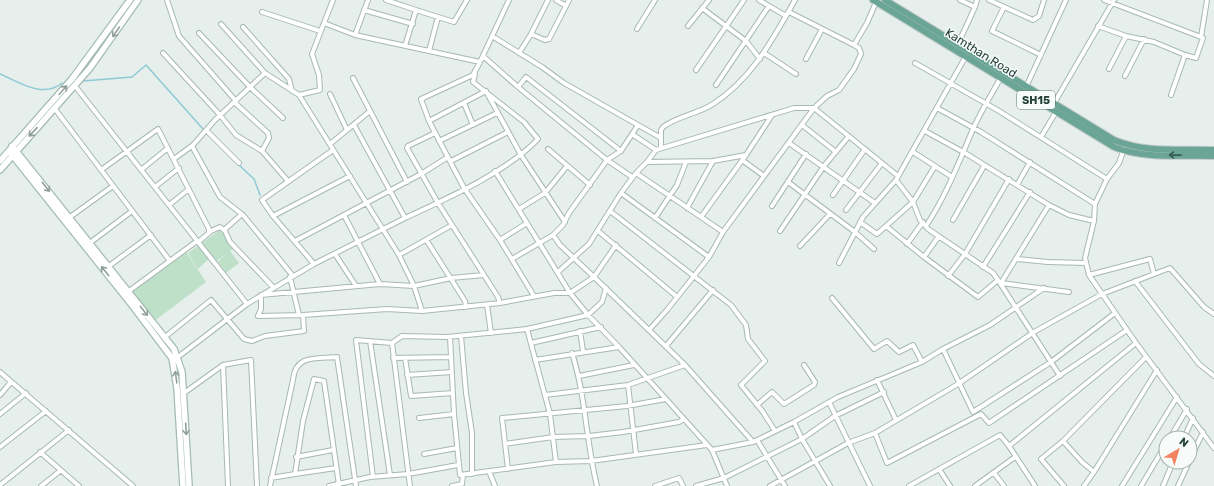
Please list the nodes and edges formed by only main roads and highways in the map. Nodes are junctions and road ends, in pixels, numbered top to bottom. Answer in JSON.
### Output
{"nodes":[{"id":1,"x":885,"y":0,"type":"edge"},
{"id":2,"x":876,"y":1,"type":"edge"},
{"id":3,"x":1002,"y":75,"type":"junction"},
{"id":4,"x":1053,"y":108,"type":"junction"},
{"id":5,"x":1214,"y":150,"type":"edge"},
{"id":6,"x":1189,"y":152,"type":"junction"},
{"id":7,"x":1214,"y":156,"type":"edge"}],
"edges":[{"from":1,"to":3,"type":"main road","name":"Kamthan Road","number":"SH15"},
{"from":2,"to":3,"type":"main road","name":"Kamthan Road","number":"SH15"},
{"from":3,"to":4,"type":"main road","name":"Kamthan Road","number":"SH15"},
{"from":3,"to":4,"type":"main road","name":"Kamthan Road","number":"SH15"},
{"from":4,"to":6,"type":"main road","name":"Kamthan Road","number":"SH15"},
{"from":5,"to":6,"type":"main road","name":"Kamthan Road","number":"SH15"},
{"from":6,"to":7,"type":"main road","name":"Kamthan Road","number":"SH15"}]}
